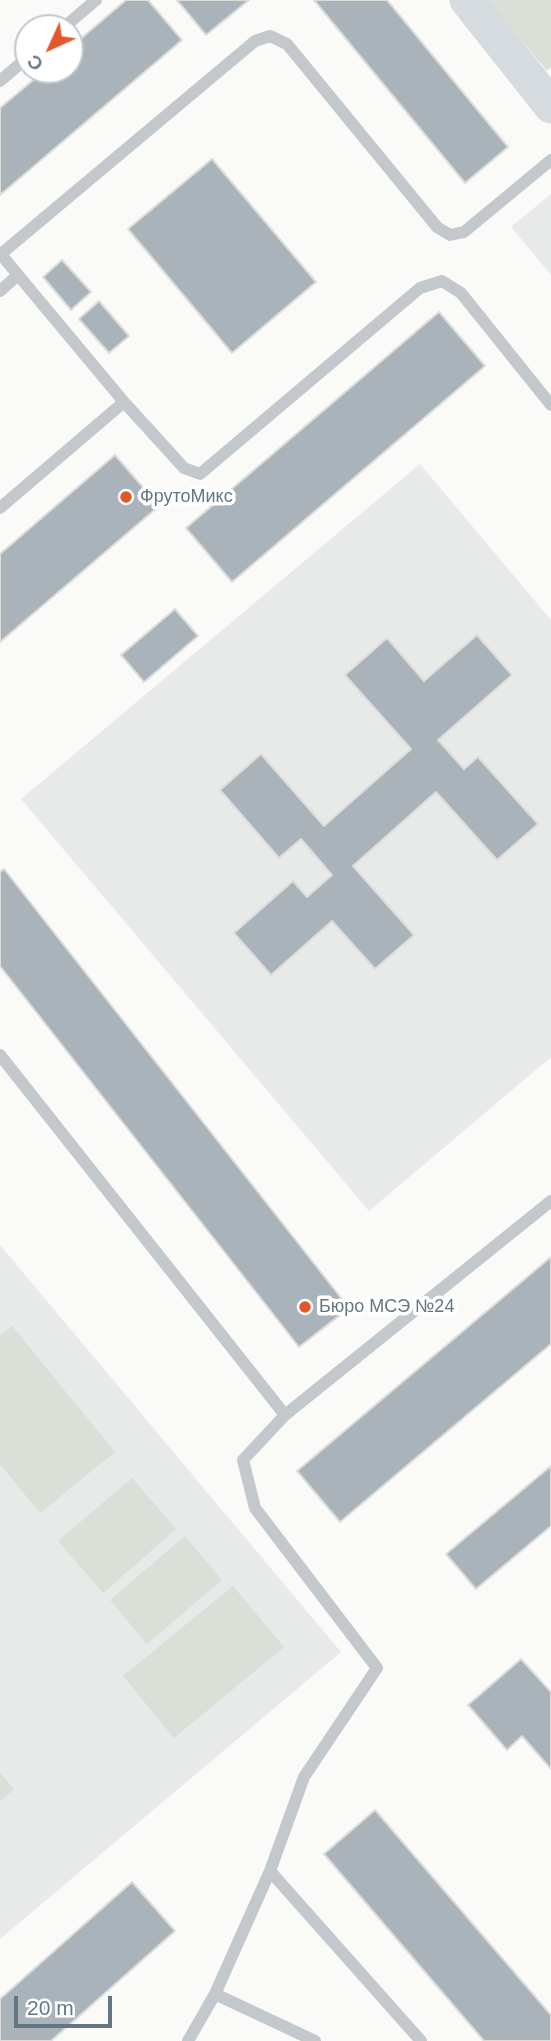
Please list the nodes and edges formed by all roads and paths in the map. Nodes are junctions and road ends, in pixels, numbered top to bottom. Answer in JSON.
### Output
{"nodes":[{"id":1,"x":96,"y":0,"type":"edge"},
{"id":2,"x":467,"y":0,"type":"edge"},
{"id":3,"x":80,"y":14,"type":"edge"},
{"id":4,"x":14,"y":69,"type":"edge"},
{"id":5,"x":0,"y":81,"type":"edge"},
{"id":6,"x":551,"y":106,"type":"edge"},
{"id":7,"x":551,"y":160,"type":"edge"},
{"id":8,"x":0,"y":254,"type":"edge"},
{"id":9,"x":18,"y":275,"type":"junction"},
{"id":10,"x":0,"y":291,"type":"edge"},
{"id":11,"x":124,"y":402,"type":"junction"},
{"id":12,"x":551,"y":405,"type":"edge"},
{"id":13,"x":0,"y":508,"type":"edge"},
{"id":14,"x":0,"y":1055,"type":"edge"},
{"id":15,"x":551,"y":1201,"type":"edge"},
{"id":16,"x":285,"y":1415,"type":"junction"},
{"id":17,"x":270,"y":1871,"type":"junction"},
{"id":18,"x":215,"y":1994,"type":"junction"},
{"id":19,"x":188,"y":2041,"type":"edge"},
{"id":20,"x":315,"y":2041,"type":"edge"},
{"id":21,"x":421,"y":2041,"type":"edge"}],
"edges":[{"from":1,"to":3,"type":"lane"},
{"from":2,"to":6,"type":"street"},
{"from":4,"to":5,"type":"lane"},
{"from":7,"to":8,"type":"lane"},
{"from":8,"to":9,"type":"lane"},
{"from":9,"to":10,"type":"lane"},
{"from":9,"to":11,"type":"lane"},
{"from":11,"to":12,"type":"lane"},
{"from":11,"to":13,"type":"lane"},
{"from":14,"to":16,"type":"lane"},
{"from":15,"to":16,"type":"lane"},
{"from":16,"to":17,"type":"lane"},
{"from":17,"to":18,"type":"lane"},
{"from":17,"to":21,"type":"lane"},
{"from":18,"to":19,"type":"lane"},
{"from":18,"to":20,"type":"lane"}]}
